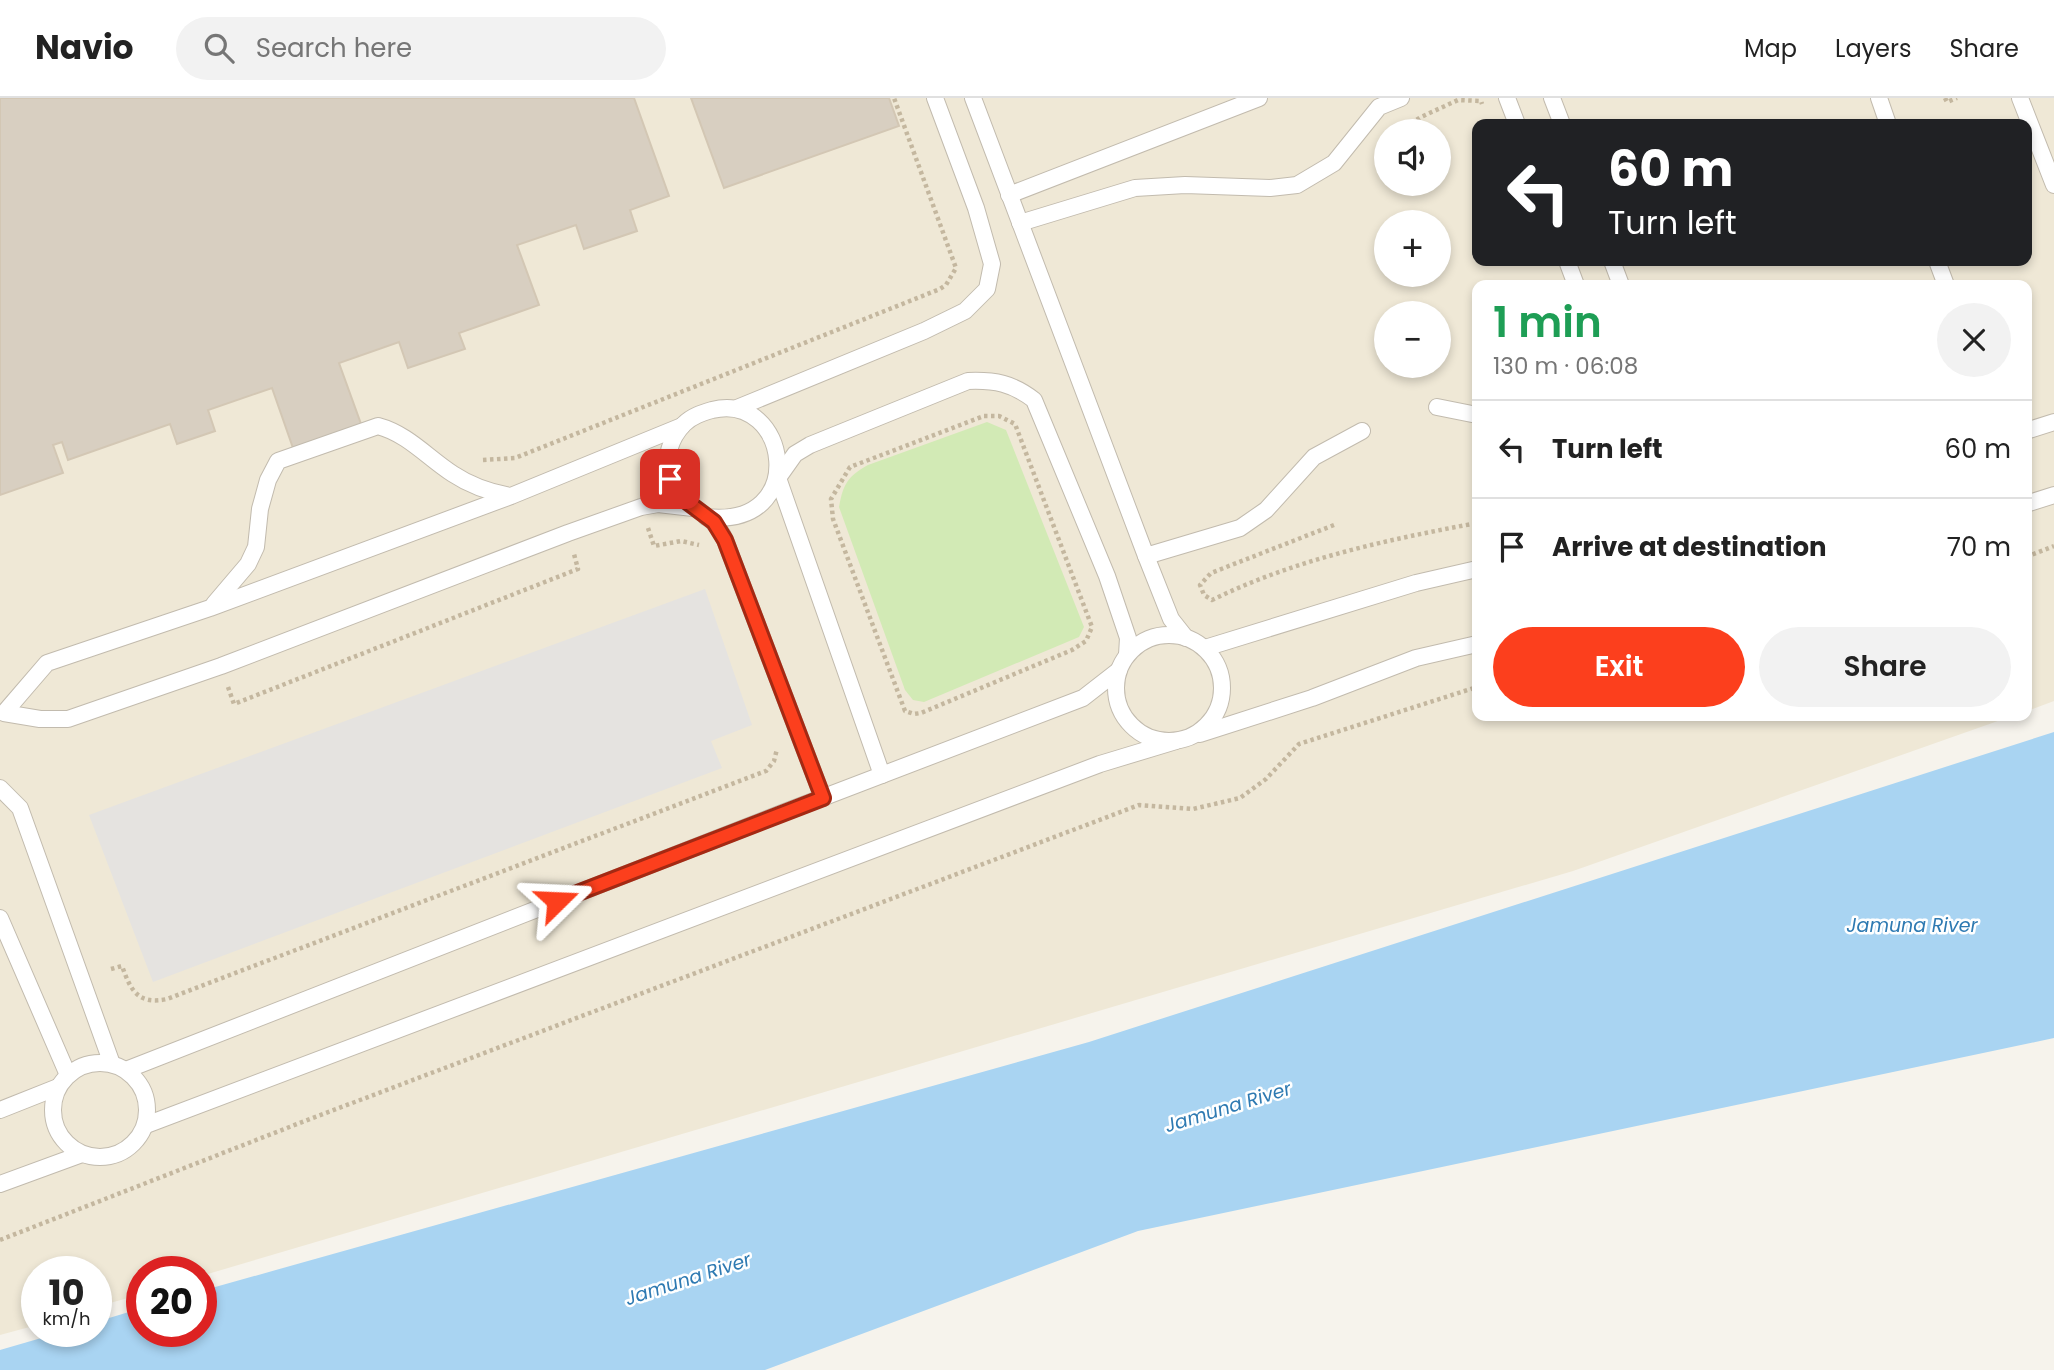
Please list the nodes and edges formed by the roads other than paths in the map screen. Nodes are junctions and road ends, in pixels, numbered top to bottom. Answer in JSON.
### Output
{"nodes":[{"id":1,"x":935,"y":98,"type":"edge"},
{"id":2,"x":973,"y":98,"type":"edge"},
{"id":3,"x":1259,"y":98,"type":"edge"},
{"id":4,"x":1401,"y":98,"type":"edge"},
{"id":5,"x":1507,"y":98,"type":"edge"},
{"id":6,"x":1552,"y":98,"type":"edge"},
{"id":7,"x":1879,"y":98,"type":"edge"},
{"id":8,"x":2020,"y":98,"type":"edge"},
{"id":9,"x":1515,"y":119,"type":"edge"},
{"id":10,"x":1560,"y":119,"type":"edge"},
{"id":11,"x":1886,"y":119,"type":"edge"},
{"id":12,"x":2028,"y":119,"type":"edge"},
{"id":13,"x":2032,"y":128,"type":"edge"},
{"id":14,"x":2054,"y":184,"type":"edge"},
{"id":15,"x":1009,"y":195,"type":"junction"},
{"id":16,"x":1020,"y":223,"type":"junction"},
{"id":17,"x":1437,"y":407,"type":"dead end"},
{"id":18,"x":737,"y":408,"type":"junction"},
{"id":19,"x":1472,"y":414,"type":"edge"},
{"id":20,"x":2054,"y":422,"type":"edge"},
{"id":21,"x":682,"y":426,"type":"junction"},
{"id":22,"x":2032,"y":429,"type":"edge"},
{"id":23,"x":1362,"y":431,"type":"dead end"},
{"id":24,"x":778,"y":478,"type":"junction"},
{"id":25,"x":2054,"y":495,"type":"edge"},
{"id":26,"x":511,"y":496,"type":"junction"},
{"id":27,"x":2032,"y":502,"type":"edge"},
{"id":28,"x":700,"y":513,"type":"junction"},
{"id":29,"x":1146,"y":556,"type":"junction"},
{"id":30,"x":1472,"y":570,"type":"edge"},
{"id":31,"x":210,"y":608,"type":"junction"},
{"id":32,"x":1186,"y":638,"type":"junction"},
{"id":33,"x":1472,"y":645,"type":"edge"},
{"id":34,"x":1205,"y":648,"type":"junction"},
{"id":35,"x":1127,"y":655,"type":"junction"},
{"id":36,"x":1119,"y":670,"type":"junction"},
{"id":37,"x":2,"y":714,"type":"edge"},
{"id":38,"x":1193,"y":736,"type":"junction"},
{"id":39,"x":1176,"y":741,"type":"junction"},
{"id":40,"x":882,"y":775,"type":"junction"},
{"id":41,"x":0,"y":788,"type":"edge"},
{"id":42,"x":823,"y":798,"type":"junction"},
{"id":43,"x":0,"y":918,"type":"edge"},
{"id":44,"x":119,"y":1067,"type":"junction"},
{"id":45,"x":63,"y":1081,"type":"junction"},
{"id":46,"x":0,"y":1110,"type":"edge"},
{"id":47,"x":146,"y":1125,"type":"junction"},
{"id":48,"x":82,"y":1154,"type":"junction"},
{"id":49,"x":0,"y":1184,"type":"edge"}],
"edges":[{"from":1,"to":18,"type":"lane"},
{"from":2,"to":15,"type":"lane"},
{"from":3,"to":15,"type":"lane"},
{"from":4,"to":16,"type":"lane"},
{"from":5,"to":9,"type":"lane"},
{"from":6,"to":10,"type":"lane"},
{"from":7,"to":11,"type":"lane"},
{"from":8,"to":12,"type":"lane"},
{"from":13,"to":14,"type":"lane"},
{"from":15,"to":16,"type":"lane"},
{"from":16,"to":29,"type":"lane"},
{"from":17,"to":19,"type":"lane"},
{"from":18,"to":21,"type":"lane"},
{"from":18,"to":24,"type":"lane"},
{"from":20,"to":22,"type":"lane"},
{"from":21,"to":26,"type":"lane"},
{"from":21,"to":28,"type":"lane"},
{"from":23,"to":29,"type":"lane"},
{"from":24,"to":28,"type":"lane"},
{"from":24,"to":35,"type":"lane"},
{"from":24,"to":40,"type":"lane"},
{"from":25,"to":27,"type":"lane"},
{"from":26,"to":31,"type":"lane"},
{"from":26,"to":31,"type":"lane"},
{"from":28,"to":37,"type":"lane"},
{"from":28,"to":42,"type":"lane"},
{"from":29,"to":32,"type":"lane"},
{"from":30,"to":34,"type":"lane"},
{"from":31,"to":37,"type":"lane"},
{"from":32,"to":34,"type":"lane"},
{"from":32,"to":35,"type":"lane"},
{"from":33,"to":38,"type":"lane"},
{"from":34,"to":38,"type":"lane"},
{"from":35,"to":36,"type":"lane"},
{"from":36,"to":39,"type":"lane"},
{"from":36,"to":40,"type":"lane"},
{"from":38,"to":39,"type":"lane"},
{"from":39,"to":47,"type":"lane"},
{"from":40,"to":42,"type":"lane"},
{"from":41,"to":44,"type":"lane"},
{"from":42,"to":44,"type":"lane"},
{"from":43,"to":45,"type":"lane"},
{"from":44,"to":45,"type":"lane"},
{"from":44,"to":47,"type":"lane"},
{"from":45,"to":46,"type":"lane"},
{"from":45,"to":48,"type":"lane"},
{"from":47,"to":48,"type":"lane"},
{"from":48,"to":49,"type":"lane"}]}
